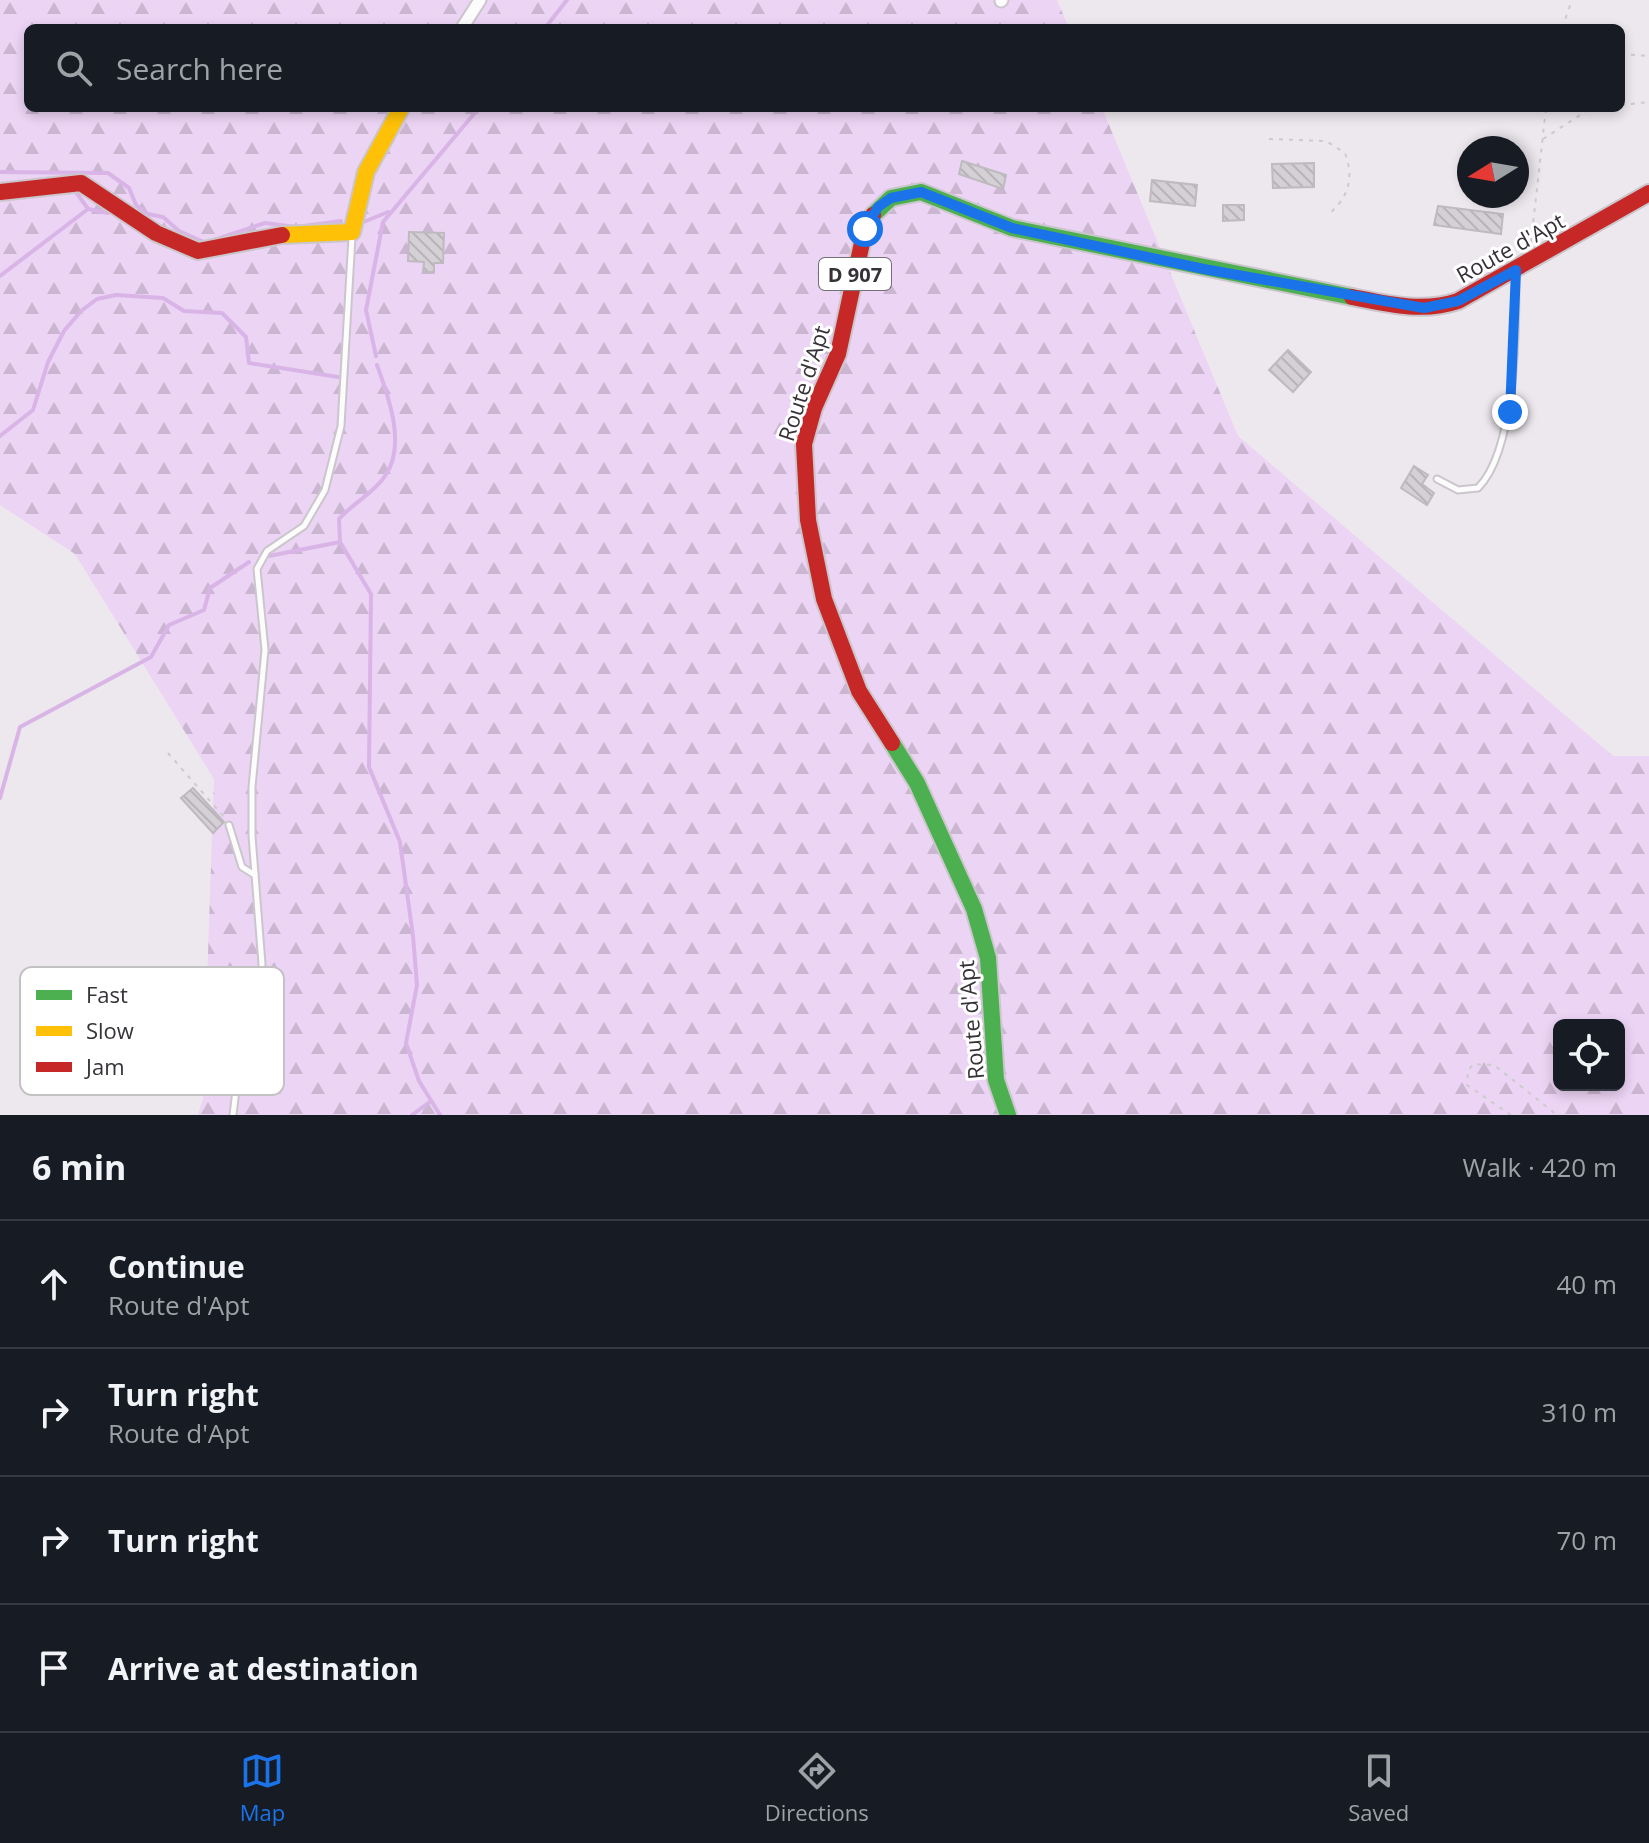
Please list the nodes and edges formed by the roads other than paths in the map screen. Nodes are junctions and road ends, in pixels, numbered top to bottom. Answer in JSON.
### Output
{"nodes":[{"id":1,"x":480,"y":0,"type":"edge"},
{"id":2,"x":465,"y":24,"type":"edge"},
{"id":3,"x":399,"y":112,"type":"edge"},
{"id":4,"x":0,"y":192,"type":"edge"},
{"id":5,"x":1649,"y":193,"type":"edge"},
{"id":6,"x":352,"y":232,"type":"junction"},
{"id":7,"x":1522,"y":267,"type":"junction"},
{"id":8,"x":1437,"y":479,"type":"dead end"},
{"id":9,"x":229,"y":825,"type":"road end"},
{"id":10,"x":255,"y":875,"type":"junction"},
{"id":11,"x":261,"y":967,"type":"edge"},
{"id":12,"x":235,"y":1095,"type":"edge"},
{"id":13,"x":233,"y":1115,"type":"edge"},
{"id":14,"x":1008,"y":1115,"type":"edge"}],
"edges":[{"from":1,"to":2,"type":"street"},
{"from":3,"to":6,"type":"main road"},
{"from":4,"to":6,"type":"main road"},
{"from":5,"to":7,"type":"main road","name":"Route d'Apt","number":"D 907"},
{"from":6,"to":10,"type":"lane"},
{"from":7,"to":8,"type":"lane"},
{"from":7,"to":14,"type":"main road","name":"Route d'Apt","number":"D 907"},
{"from":9,"to":10,"type":"lane"},
{"from":10,"to":11,"type":"lane"},
{"from":12,"to":13,"type":"lane"}]}
